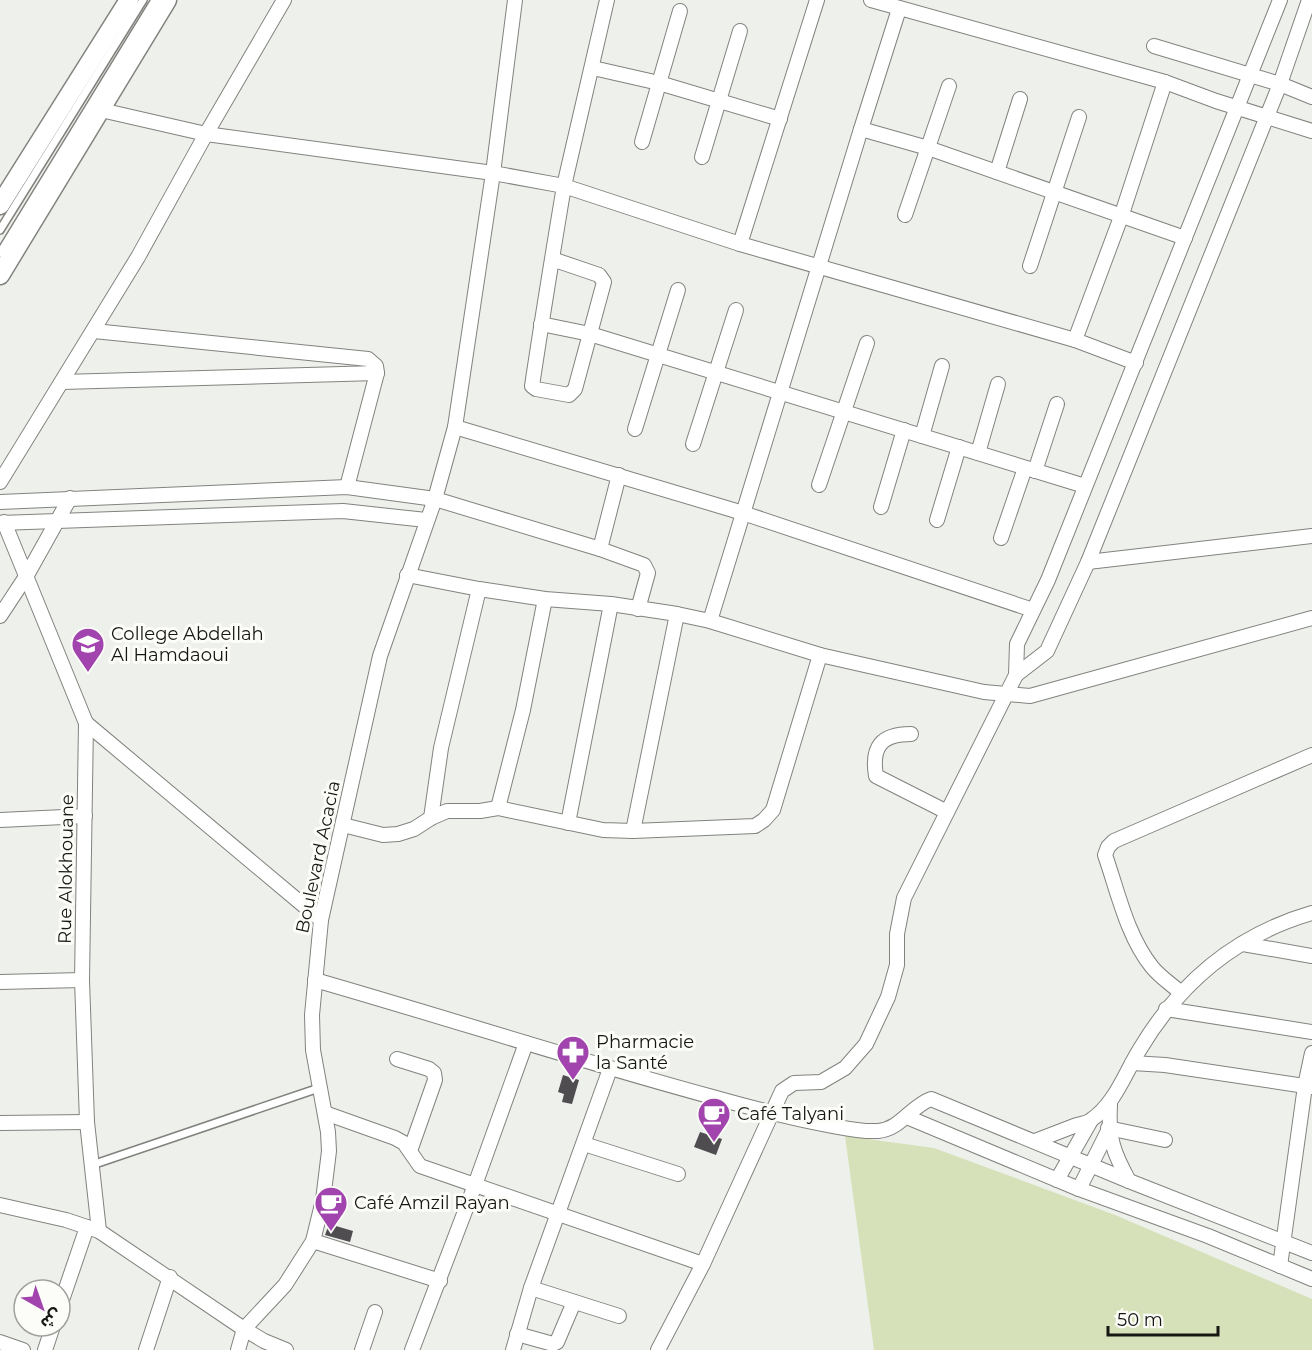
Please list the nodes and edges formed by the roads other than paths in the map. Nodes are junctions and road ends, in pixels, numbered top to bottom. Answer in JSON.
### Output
{"nodes":[{"id":1,"x":129,"y":0,"type":"edge"},
{"id":2,"x":143,"y":0,"type":"edge"},
{"id":3,"x":156,"y":0,"type":"edge"},
{"id":4,"x":167,"y":0,"type":"edge"},
{"id":5,"x":284,"y":0,"type":"edge"},
{"id":6,"x":515,"y":0,"type":"edge"},
{"id":7,"x":607,"y":0,"type":"edge"},
{"id":8,"x":817,"y":0,"type":"edge"},
{"id":9,"x":871,"y":0,"type":"edge"},
{"id":10,"x":1280,"y":0,"type":"edge"},
{"id":11,"x":1309,"y":0,"type":"edge"},
{"id":12,"x":899,"y":9,"type":"junction"},
{"id":13,"x":680,"y":11,"type":"dead end"},
{"id":14,"x":740,"y":31,"type":"dead end"},
{"id":15,"x":1306,"y":31,"type":"edge"},
{"id":16,"x":1154,"y":46,"type":"dead end"},
{"id":17,"x":593,"y":68,"type":"junction"},
{"id":18,"x":1251,"y":75,"type":"junction"},
{"id":19,"x":1165,"y":82,"type":"junction"},
{"id":20,"x":660,"y":83,"type":"junction"},
{"id":21,"x":1280,"y":84,"type":"junction"},
{"id":22,"x":949,"y":86,"type":"dead end"},
{"id":23,"x":1312,"y":97,"type":"edge"},
{"id":24,"x":1020,"y":99,"type":"dead end"},
{"id":25,"x":719,"y":100,"type":"junction"},
{"id":26,"x":1237,"y":107,"type":"junction"},
{"id":27,"x":101,"y":110,"type":"junction"},
{"id":28,"x":1079,"y":117,"type":"dead end"},
{"id":29,"x":1267,"y":118,"type":"junction"},
{"id":30,"x":780,"y":119,"type":"junction"},
{"id":31,"x":861,"y":129,"type":"junction"},
{"id":32,"x":1312,"y":131,"type":"edge"},
{"id":33,"x":206,"y":134,"type":"junction"},
{"id":34,"x":642,"y":142,"type":"dead end"},
{"id":35,"x":928,"y":148,"type":"junction"},
{"id":36,"x":702,"y":157,"type":"dead end"},
{"id":37,"x":997,"y":172,"type":"junction"},
{"id":38,"x":493,"y":173,"type":"junction"},
{"id":39,"x":564,"y":186,"type":"junction"},
{"id":40,"x":1054,"y":191,"type":"junction"},
{"id":41,"x":0,"y":205,"type":"edge"},
{"id":42,"x":905,"y":214,"type":"dead end"},
{"id":43,"x":1121,"y":217,"type":"junction"},
{"id":44,"x":0,"y":230,"type":"edge"},
{"id":45,"x":1185,"y":238,"type":"junction"},
{"id":46,"x":740,"y":244,"type":"junction"},
{"id":47,"x":0,"y":253,"type":"edge"},
{"id":48,"x":552,"y":259,"type":"junction"},
{"id":49,"x":818,"y":266,"type":"junction"},
{"id":50,"x":1030,"y":266,"type":"dead end"},
{"id":51,"x":0,"y":275,"type":"edge"},
{"id":52,"x":678,"y":290,"type":"dead end"},
{"id":53,"x":736,"y":310,"type":"dead end"},
{"id":54,"x":542,"y":324,"type":"junction"},
{"id":55,"x":94,"y":331,"type":"junction"},
{"id":56,"x":590,"y":334,"type":"junction"},
{"id":57,"x":1075,"y":340,"type":"junction"},
{"id":58,"x":867,"y":343,"type":"dead end"},
{"id":59,"x":658,"y":356,"type":"junction"},
{"id":60,"x":1136,"y":363,"type":"junction"},
{"id":61,"x":942,"y":366,"type":"dead end"},
{"id":62,"x":715,"y":373,"type":"junction"},
{"id":63,"x":377,"y":374,"type":"junction"},
{"id":64,"x":62,"y":382,"type":"junction"},
{"id":65,"x":998,"y":384,"type":"dead end"},
{"id":66,"x":779,"y":392,"type":"junction"},
{"id":67,"x":1058,"y":404,"type":"dead end"},
{"id":68,"x":844,"y":412,"type":"junction"},
{"id":69,"x":455,"y":427,"type":"junction"},
{"id":70,"x":635,"y":429,"type":"dead end"},
{"id":71,"x":904,"y":430,"type":"junction"},
{"id":72,"x":922,"y":436,"type":"junction"},
{"id":73,"x":693,"y":444,"type":"dead end"},
{"id":74,"x":959,"y":447,"type":"junction"},
{"id":75,"x":978,"y":453,"type":"junction"},
{"id":76,"x":1030,"y":469,"type":"junction"},
{"id":77,"x":619,"y":476,"type":"junction"},
{"id":78,"x":0,"y":482,"type":"edge"},
{"id":79,"x":819,"y":485,"type":"dead end"},
{"id":80,"x":1085,"y":486,"type":"junction"},
{"id":81,"x":347,"y":487,"type":"junction"},
{"id":82,"x":70,"y":498,"type":"junction"},
{"id":83,"x":435,"y":499,"type":"junction"},
{"id":84,"x":0,"y":502,"type":"edge"},
{"id":85,"x":881,"y":507,"type":"dead end"},
{"id":86,"x":742,"y":513,"type":"junction"},
{"id":87,"x":57,"y":520,"type":"junction"},
{"id":88,"x":426,"y":520,"type":"junction"},
{"id":89,"x":937,"y":520,"type":"dead end"},
{"id":90,"x":2,"y":522,"type":"edge"},
{"id":91,"x":1312,"y":536,"type":"edge"},
{"id":92,"x":1001,"y":538,"type":"dead end"},
{"id":93,"x":600,"y":549,"type":"junction"},
{"id":94,"x":1088,"y":562,"type":"junction"},
{"id":95,"x":27,"y":575,"type":"junction"},
{"id":96,"x":407,"y":575,"type":"junction"},
{"id":97,"x":479,"y":589,"type":"junction"},
{"id":98,"x":545,"y":599,"type":"junction"},
{"id":99,"x":611,"y":604,"type":"junction"},
{"id":100,"x":638,"y":609,"type":"junction"},
{"id":101,"x":1033,"y":610,"type":"junction"},
{"id":102,"x":677,"y":614,"type":"junction"},
{"id":103,"x":0,"y":616,"type":"edge"},
{"id":104,"x":1312,"y":618,"type":"edge"},
{"id":105,"x":710,"y":621,"type":"junction"},
{"id":106,"x":820,"y":655,"type":"junction"},
{"id":107,"x":1016,"y":675,"type":"junction"},
{"id":108,"x":1006,"y":695,"type":"junction"},
{"id":109,"x":86,"y":723,"type":"junction"},
{"id":110,"x":912,"y":734,"type":"dead end"},
{"id":111,"x":1312,"y":755,"type":"edge"},
{"id":112,"x":498,"y":808,"type":"junction"},
{"id":113,"x":947,"y":812,"type":"junction"},
{"id":114,"x":85,"y":816,"type":"junction"},
{"id":115,"x":431,"y":818,"type":"junction"},
{"id":116,"x":0,"y":820,"type":"edge"},
{"id":117,"x":568,"y":823,"type":"junction"},
{"id":118,"x":342,"y":825,"type":"junction"},
{"id":119,"x":633,"y":831,"type":"junction"},
{"id":120,"x":1312,"y":913,"type":"edge"},
{"id":121,"x":321,"y":920,"type":"junction"},
{"id":122,"x":1243,"y":944,"type":"junction"},
{"id":123,"x":1312,"y":956,"type":"edge"},
{"id":124,"x":82,"y":980,"type":"junction"},
{"id":125,"x":315,"y":980,"type":"junction"},
{"id":126,"x":0,"y":982,"type":"edge"},
{"id":127,"x":1180,"y":992,"type":"junction"},
{"id":128,"x":1166,"y":1009,"type":"junction"},
{"id":129,"x":1312,"y":1032,"type":"edge"},
{"id":130,"x":526,"y":1043,"type":"junction"},
{"id":131,"x":1312,"y":1053,"type":"edge"},
{"id":132,"x":397,"y":1059,"type":"dead end"},
{"id":133,"x":1132,"y":1063,"type":"junction"},
{"id":134,"x":610,"y":1069,"type":"junction"},
{"id":135,"x":1309,"y":1087,"type":"edge"},
{"id":136,"x":319,"y":1088,"type":"junction"},
{"id":137,"x":1110,"y":1104,"type":"junction"},
{"id":138,"x":325,"y":1113,"type":"junction"},
{"id":139,"x":773,"y":1114,"type":"junction"},
{"id":140,"x":907,"y":1117,"type":"junction"},
{"id":141,"x":87,"y":1122,"type":"junction"},
{"id":142,"x":1090,"y":1122,"type":"junction"},
{"id":143,"x":0,"y":1123,"type":"edge"},
{"id":144,"x":1108,"y":1130,"type":"junction"},
{"id":145,"x":1165,"y":1140,"type":"dead end"},
{"id":146,"x":1035,"y":1141,"type":"junction"},
{"id":147,"x":584,"y":1144,"type":"junction"},
{"id":148,"x":410,"y":1150,"type":"junction"},
{"id":149,"x":1070,"y":1155,"type":"junction"},
{"id":150,"x":92,"y":1165,"type":"junction"},
{"id":151,"x":1091,"y":1165,"type":"junction"},
{"id":152,"x":678,"y":1174,"type":"dead end"},
{"id":153,"x":1057,"y":1180,"type":"junction"},
{"id":154,"x":1129,"y":1181,"type":"junction"},
{"id":155,"x":475,"y":1185,"type":"junction"},
{"id":156,"x":1079,"y":1190,"type":"junction"},
{"id":157,"x":0,"y":1205,"type":"edge"},
{"id":158,"x":560,"y":1213,"type":"junction"},
{"id":159,"x":93,"y":1229,"type":"junction"},
{"id":160,"x":313,"y":1241,"type":"junction"},
{"id":161,"x":1284,"y":1241,"type":"junction"},
{"id":162,"x":1312,"y":1253,"type":"edge"},
{"id":163,"x":703,"y":1264,"type":"junction"},
{"id":164,"x":1280,"y":1266,"type":"junction"},
{"id":165,"x":170,"y":1277,"type":"junction"},
{"id":166,"x":72,"y":1278,"type":"edge"},
{"id":167,"x":1312,"y":1279,"type":"edge"},
{"id":168,"x":440,"y":1281,"type":"junction"},
{"id":169,"x":531,"y":1288,"type":"junction"},
{"id":170,"x":574,"y":1302,"type":"junction"},
{"id":171,"x":375,"y":1312,"type":"dead end"},
{"id":172,"x":619,"y":1316,"type":"dead end"},
{"id":173,"x":244,"y":1329,"type":"junction"},
{"id":174,"x":517,"y":1334,"type":"junction"},
{"id":175,"x":0,"y":1342,"type":"edge"},
{"id":176,"x":23,"y":1350,"type":"edge"},
{"id":177,"x":146,"y":1350,"type":"edge"},
{"id":178,"x":238,"y":1350,"type":"edge"},
{"id":179,"x":286,"y":1350,"type":"edge"},
{"id":180,"x":362,"y":1350,"type":"edge"},
{"id":181,"x":412,"y":1350,"type":"edge"},
{"id":182,"x":513,"y":1350,"type":"edge"},
{"id":183,"x":658,"y":1350,"type":"edge"}],
"edges":[{"from":1,"to":41,"type":"main road"},
{"from":2,"to":44,"type":"lane"},
{"from":3,"to":47,"type":"lane"},
{"from":4,"to":27,"type":"main road"},
{"from":5,"to":33,"type":"street"},
{"from":6,"to":38,"type":"street","name":"Boulevard Acacia"},
{"from":7,"to":17,"type":"street"},
{"from":8,"to":30,"type":"street"},
{"from":9,"to":12,"type":"street"},
{"from":10,"to":18,"type":"street"},
{"from":11,"to":15,"type":"street"},
{"from":12,"to":19,"type":"street"},
{"from":12,"to":31,"type":"street"},
{"from":13,"to":20,"type":"street"},
{"from":14,"to":25,"type":"street"},
{"from":15,"to":21,"type":"street"},
{"from":16,"to":18,"type":"street"},
{"from":17,"to":20,"type":"street"},
{"from":17,"to":39,"type":"street"},
{"from":18,"to":21,"type":"street"},
{"from":18,"to":26,"type":"street"},
{"from":19,"to":26,"type":"street"},
{"from":19,"to":43,"type":"street"},
{"from":20,"to":25,"type":"street"},
{"from":20,"to":34,"type":"street"},
{"from":21,"to":23,"type":"street"},
{"from":21,"to":29,"type":"street"},
{"from":22,"to":35,"type":"street"},
{"from":24,"to":37,"type":"street"},
{"from":25,"to":30,"type":"street"},
{"from":25,"to":36,"type":"street"},
{"from":26,"to":29,"type":"street"},
{"from":26,"to":45,"type":"street"},
{"from":27,"to":33,"type":"street"},
{"from":27,"to":51,"type":"main road"},
{"from":28,"to":40,"type":"street"},
{"from":29,"to":32,"type":"street"},
{"from":29,"to":94,"type":"street"},
{"from":30,"to":46,"type":"street"},
{"from":31,"to":35,"type":"street"},
{"from":31,"to":49,"type":"street"},
{"from":33,"to":38,"type":"street"},
{"from":33,"to":55,"type":"street"},
{"from":35,"to":37,"type":"street"},
{"from":35,"to":42,"type":"street"},
{"from":37,"to":40,"type":"street"},
{"from":38,"to":39,"type":"street"},
{"from":38,"to":69,"type":"street","name":"Boulevard Acacia"},
{"from":39,"to":46,"type":"street"},
{"from":39,"to":48,"type":"street"},
{"from":40,"to":43,"type":"street"},
{"from":40,"to":50,"type":"street"},
{"from":43,"to":45,"type":"street"},
{"from":43,"to":57,"type":"street"},
{"from":45,"to":60,"type":"street"},
{"from":46,"to":49,"type":"street"},
{"from":48,"to":54,"type":"street"},
{"from":48,"to":56,"type":"street"},
{"from":49,"to":57,"type":"street"},
{"from":49,"to":66,"type":"street"},
{"from":52,"to":59,"type":"street"},
{"from":53,"to":62,"type":"street"},
{"from":54,"to":56,"type":"street"},
{"from":54,"to":56,"type":"street"},
{"from":55,"to":63,"type":"street"},
{"from":55,"to":64,"type":"street"},
{"from":56,"to":59,"type":"street"},
{"from":57,"to":60,"type":"street"},
{"from":58,"to":68,"type":"street"},
{"from":59,"to":62,"type":"street"},
{"from":59,"to":70,"type":"street"},
{"from":60,"to":80,"type":"street"},
{"from":61,"to":72,"type":"street"},
{"from":62,"to":66,"type":"street"},
{"from":62,"to":73,"type":"street"},
{"from":63,"to":64,"type":"street"},
{"from":63,"to":81,"type":"street"},
{"from":64,"to":78,"type":"street"},
{"from":65,"to":75,"type":"street"},
{"from":66,"to":68,"type":"street"},
{"from":66,"to":86,"type":"street"},
{"from":67,"to":76,"type":"street"},
{"from":68,"to":71,"type":"street"},
{"from":68,"to":79,"type":"street"},
{"from":69,"to":77,"type":"street"},
{"from":69,"to":83,"type":"street","name":"Boulevard Acacia"},
{"from":71,"to":72,"type":"street"},
{"from":71,"to":85,"type":"street"},
{"from":72,"to":74,"type":"street"},
{"from":74,"to":75,"type":"street"},
{"from":74,"to":89,"type":"street"},
{"from":75,"to":76,"type":"street"},
{"from":76,"to":80,"type":"street"},
{"from":76,"to":92,"type":"street"},
{"from":77,"to":86,"type":"street"},
{"from":77,"to":93,"type":"street"},
{"from":80,"to":101,"type":"street"},
{"from":81,"to":82,"type":"street"},
{"from":81,"to":83,"type":"street"},
{"from":82,"to":84,"type":"street"},
{"from":82,"to":87,"type":"street"},
{"from":83,"to":88,"type":"street","name":"Boulevard Acacia"},
{"from":83,"to":93,"type":"street"},
{"from":86,"to":101,"type":"street"},
{"from":86,"to":105,"type":"street"},
{"from":87,"to":88,"type":"street"},
{"from":87,"to":90,"type":"street"},
{"from":87,"to":95,"type":"street"},
{"from":88,"to":96,"type":"street","name":"Boulevard Acacia"},
{"from":90,"to":95,"type":"street","name":"Rue Alokhouane"},
{"from":91,"to":94,"type":"street"},
{"from":93,"to":100,"type":"street"},
{"from":94,"to":107,"type":"street"},
{"from":95,"to":103,"type":"street"},
{"from":95,"to":109,"type":"street","name":"Rue Alokhouane"},
{"from":96,"to":97,"type":"street"},
{"from":96,"to":118,"type":"street","name":"Boulevard Acacia"},
{"from":97,"to":98,"type":"street"},
{"from":97,"to":115,"type":"street"},
{"from":98,"to":99,"type":"street"},
{"from":98,"to":112,"type":"street"},
{"from":99,"to":100,"type":"street"},
{"from":99,"to":117,"type":"street"},
{"from":100,"to":102,"type":"street"},
{"from":101,"to":107,"type":"street"},
{"from":102,"to":105,"type":"street"},
{"from":102,"to":119,"type":"street"},
{"from":104,"to":108,"type":"street"},
{"from":105,"to":106,"type":"street"},
{"from":106,"to":108,"type":"street"},
{"from":106,"to":119,"type":"street"},
{"from":107,"to":108,"type":"street"},
{"from":108,"to":113,"type":"street"},
{"from":109,"to":114,"type":"street","name":"Rue Alokhouane"},
{"from":109,"to":121,"type":"street"},
{"from":110,"to":113,"type":"street"},
{"from":111,"to":127,"type":"street"},
{"from":112,"to":115,"type":"street"},
{"from":112,"to":117,"type":"street"},
{"from":113,"to":139,"type":"street"},
{"from":114,"to":116,"type":"street"},
{"from":114,"to":124,"type":"street","name":"Rue Alokhouane"},
{"from":115,"to":118,"type":"street"},
{"from":117,"to":119,"type":"street"},
{"from":118,"to":121,"type":"street","name":"Boulevard Acacia"},
{"from":120,"to":122,"type":"street"},
{"from":121,"to":125,"type":"street","name":"Boulevard Acacia"},
{"from":122,"to":123,"type":"street"},
{"from":122,"to":127,"type":"street"},
{"from":124,"to":126,"type":"street"},
{"from":124,"to":141,"type":"street","name":"Rue Alokhouane"},
{"from":125,"to":130,"type":"street"},
{"from":125,"to":136,"type":"street","name":"Boulevard Acacia"},
{"from":127,"to":128,"type":"street"},
{"from":128,"to":129,"type":"street"},
{"from":128,"to":133,"type":"street"},
{"from":130,"to":134,"type":"street"},
{"from":130,"to":155,"type":"street"},
{"from":131,"to":135,"type":"street"},
{"from":132,"to":148,"type":"street"},
{"from":133,"to":135,"type":"street"},
{"from":133,"to":137,"type":"street"},
{"from":134,"to":139,"type":"street"},
{"from":134,"to":147,"type":"street"},
{"from":135,"to":161,"type":"street"},
{"from":136,"to":138,"type":"street","name":"Boulevard Acacia"},
{"from":136,"to":150,"type":"lane"},
{"from":137,"to":142,"type":"street"},
{"from":137,"to":144,"type":"street"},
{"from":138,"to":148,"type":"street"},
{"from":138,"to":160,"type":"street","name":"Boulevard Acacia"},
{"from":139,"to":140,"type":"street"},
{"from":139,"to":163,"type":"street"},
{"from":140,"to":146,"type":"street"},
{"from":140,"to":153,"type":"street"},
{"from":141,"to":143,"type":"street"},
{"from":141,"to":150,"type":"street","name":"Rue Alokhouane"},
{"from":142,"to":146,"type":"street"},
{"from":142,"to":149,"type":"street"},
{"from":144,"to":145,"type":"street"},
{"from":144,"to":151,"type":"street"},
{"from":144,"to":154,"type":"street"},
{"from":146,"to":149,"type":"street"},
{"from":147,"to":152,"type":"street"},
{"from":147,"to":158,"type":"street"},
{"from":148,"to":155,"type":"street"},
{"from":149,"to":151,"type":"street"},
{"from":149,"to":153,"type":"street"},
{"from":150,"to":159,"type":"street","name":"Rue Alokhouane"},
{"from":151,"to":154,"type":"street"},
{"from":151,"to":156,"type":"street"},
{"from":153,"to":156,"type":"street"},
{"from":154,"to":161,"type":"street"},
{"from":155,"to":158,"type":"street"},
{"from":155,"to":168,"type":"street"},
{"from":156,"to":164,"type":"street"},
{"from":157,"to":159,"type":"street"},
{"from":158,"to":163,"type":"street"},
{"from":158,"to":169,"type":"street"},
{"from":159,"to":165,"type":"street"},
{"from":159,"to":166,"type":"street"},
{"from":160,"to":168,"type":"street"},
{"from":160,"to":173,"type":"street","name":"Boulevard Acacia"},
{"from":161,"to":162,"type":"street"},
{"from":161,"to":164,"type":"street"},
{"from":163,"to":183,"type":"street"},
{"from":164,"to":167,"type":"street"},
{"from":165,"to":173,"type":"street"},
{"from":165,"to":177,"type":"street"},
{"from":168,"to":181,"type":"street"},
{"from":169,"to":170,"type":"street"},
{"from":169,"to":174,"type":"street"},
{"from":170,"to":172,"type":"street"},
{"from":170,"to":174,"type":"street"},
{"from":171,"to":180,"type":"street"},
{"from":173,"to":178,"type":"street","name":"Boulevard Acacia"},
{"from":173,"to":179,"type":"street"},
{"from":174,"to":182,"type":"street"},
{"from":175,"to":176,"type":"street"}]}
